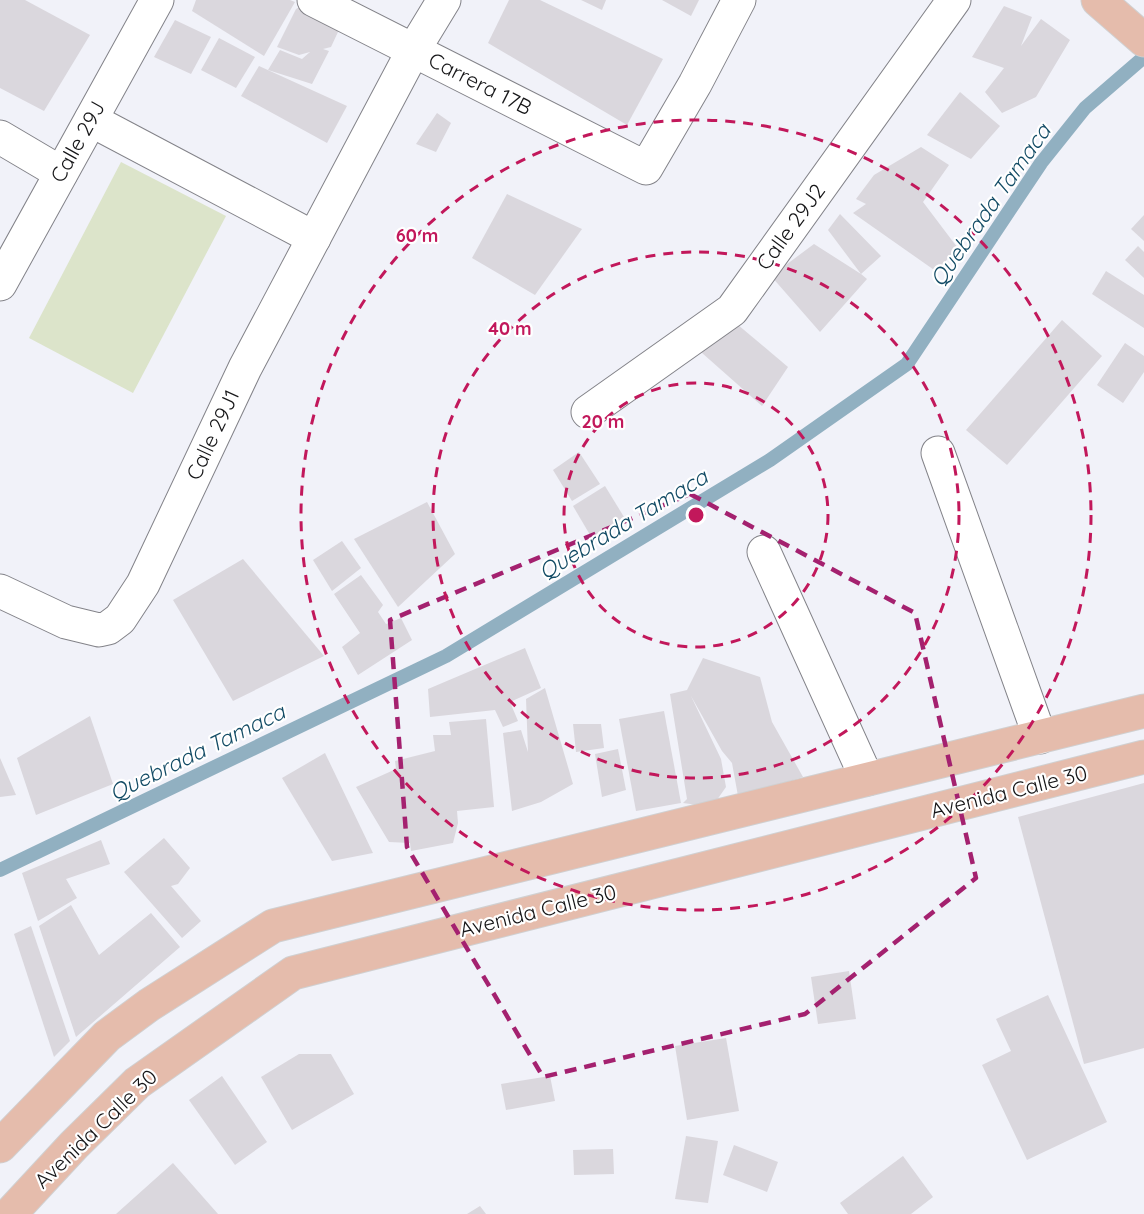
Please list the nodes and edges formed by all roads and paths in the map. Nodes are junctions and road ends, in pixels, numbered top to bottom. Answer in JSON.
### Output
{"nodes":[{"id":1,"x":157,"y":0,"type":"edge"},
{"id":2,"x":314,"y":0,"type":"edge"},
{"id":3,"x":444,"y":0,"type":"edge"},
{"id":4,"x":739,"y":0,"type":"edge"},
{"id":5,"x":954,"y":0,"type":"edge"},
{"id":6,"x":1102,"y":2,"type":"edge"},
{"id":7,"x":1144,"y":40,"type":"edge"},
{"id":8,"x":414,"y":51,"type":"junction"},
{"id":9,"x":91,"y":120,"type":"junction"},
{"id":10,"x":0,"y":137,"type":"edge"},
{"id":11,"x":61,"y":173,"type":"junction"},
{"id":12,"x":314,"y":238,"type":"junction"},
{"id":13,"x":0,"y":284,"type":"edge"},
{"id":14,"x":588,"y":412,"type":"dead end"},
{"id":15,"x":938,"y":453,"type":"dead end"},
{"id":16,"x":764,"y":552,"type":"dead end"},
{"id":17,"x":0,"y":591,"type":"edge"},
{"id":18,"x":1144,"y":711,"type":"edge"},
{"id":19,"x":1040,"y":737,"type":"junction"},
{"id":20,"x":1144,"y":757,"type":"edge"},
{"id":21,"x":867,"y":779,"type":"junction"},
{"id":22,"x":0,"y":1146,"type":"edge"},
{"id":23,"x":10,"y":1214,"type":"edge"}],
"edges":[{"from":1,"to":9,"type":"street","name":"Calle 29J"},
{"from":2,"to":8,"type":"street","name":"Carrera 17B"},
{"from":3,"to":8,"type":"street","name":"Calle 29J1"},
{"from":4,"to":8,"type":"street","name":"Carrera 17B"},
{"from":5,"to":14,"type":"street","name":"Calle 29J2"},
{"from":6,"to":7,"type":"main road"},
{"from":8,"to":12,"type":"street","name":"Calle 29J1"},
{"from":9,"to":11,"type":"street","name":"Calle 29J"},
{"from":9,"to":12,"type":"street"},
{"from":10,"to":11,"type":"street"},
{"from":11,"to":13,"type":"street","name":"Calle 29J"},
{"from":12,"to":17,"type":"street","name":"Calle 29J1"},
{"from":15,"to":19,"type":"street"},
{"from":16,"to":21,"type":"street"},
{"from":18,"to":19,"type":"main road"},
{"from":19,"to":21,"type":"main road"},
{"from":20,"to":23,"type":"main road","name":"Avenida Calle 30"},
{"from":21,"to":22,"type":"main road"}]}
